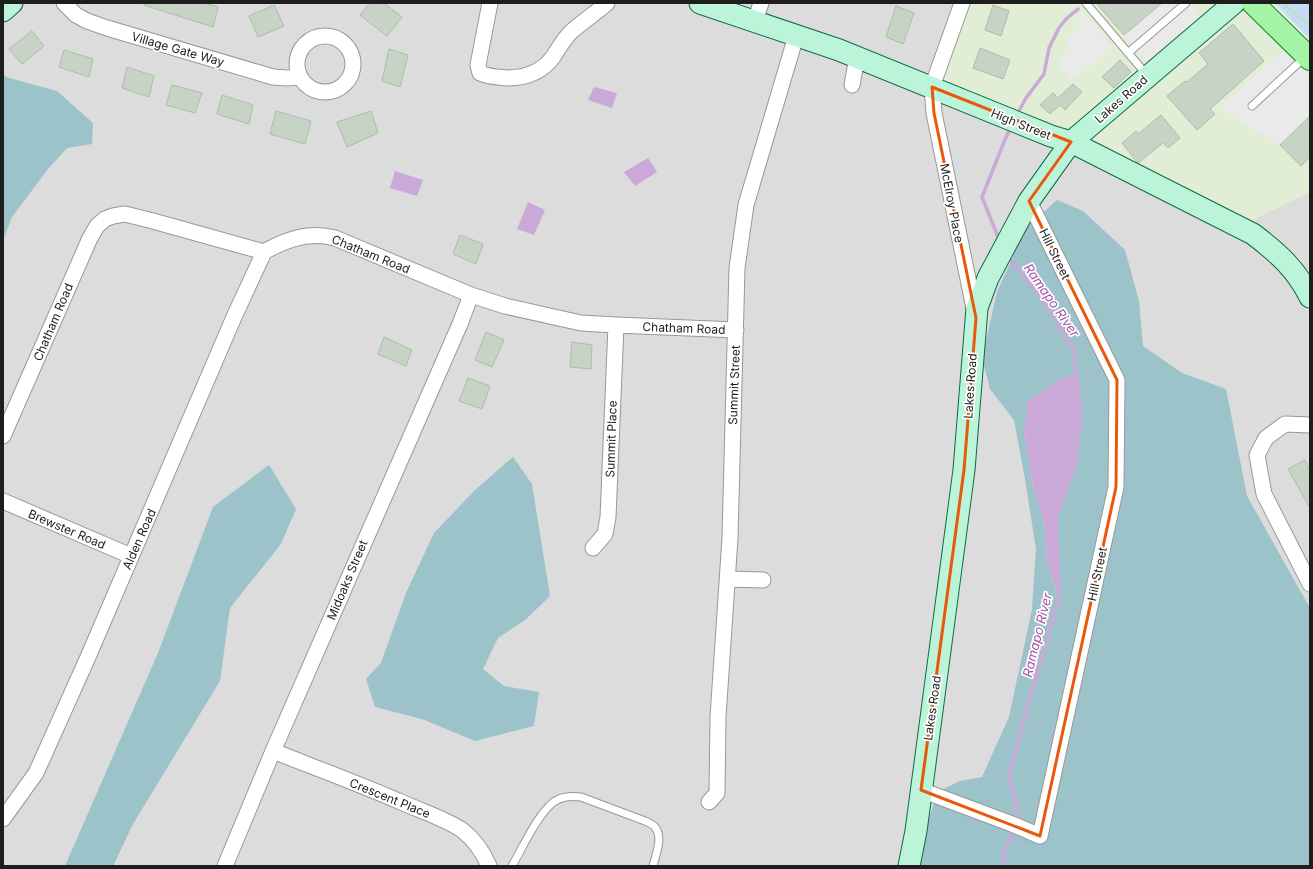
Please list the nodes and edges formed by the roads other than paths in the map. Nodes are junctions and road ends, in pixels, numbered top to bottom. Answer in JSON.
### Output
{"nodes":[{"id":1,"x":12,"y":3,"type":"edge"},
{"id":2,"x":64,"y":3,"type":"edge"},
{"id":3,"x":490,"y":3,"type":"edge"},
{"id":4,"x":607,"y":3,"type":"edge"},
{"id":5,"x":700,"y":3,"type":"edge"},
{"id":6,"x":962,"y":3,"type":"edge"},
{"id":7,"x":1086,"y":3,"type":"edge"},
{"id":8,"x":1186,"y":3,"type":"edge"},
{"id":9,"x":1234,"y":3,"type":"edge"},
{"id":10,"x":1253,"y":3,"type":"edge"},
{"id":11,"x":3,"y":11,"type":"edge"},
{"id":12,"x":758,"y":12,"type":"edge"},
{"id":13,"x":796,"y":36,"type":"junction"},
{"id":14,"x":1128,"y":53,"type":"junction"},
{"id":15,"x":857,"y":57,"type":"junction"},
{"id":16,"x":1308,"y":57,"type":"edge"},
{"id":17,"x":1148,"y":76,"type":"junction"},
{"id":18,"x":299,"y":77,"type":"dead end"},
{"id":19,"x":852,"y":85,"type":"dead end"},
{"id":20,"x":932,"y":87,"type":"junction"},
{"id":21,"x":1252,"y":106,"type":"dead end"},
{"id":22,"x":1071,"y":142,"type":"junction"},
{"id":23,"x":1029,"y":201,"type":"junction"},
{"id":24,"x":264,"y":252,"type":"junction"},
{"id":25,"x":471,"y":295,"type":"junction"},
{"id":26,"x":1310,"y":297,"type":"edge"},
{"id":27,"x":976,"y":318,"type":"junction"},
{"id":28,"x":616,"y":325,"type":"junction"},
{"id":29,"x":736,"y":330,"type":"junction"},
{"id":30,"x":1310,"y":425,"type":"edge"},
{"id":31,"x":3,"y":436,"type":"edge"},
{"id":32,"x":3,"y":501,"type":"edge"},
{"id":33,"x":593,"y":548,"type":"dead end"},
{"id":34,"x":131,"y":556,"type":"junction"},
{"id":35,"x":728,"y":579,"type":"junction"},
{"id":36,"x":763,"y":580,"type":"dead end"},
{"id":37,"x":1310,"y":584,"type":"edge"},
{"id":38,"x":273,"y":751,"type":"junction"},
{"id":39,"x":921,"y":790,"type":"junction"},
{"id":40,"x":708,"y":802,"type":"dead end"},
{"id":41,"x":3,"y":819,"type":"edge"},
{"id":42,"x":226,"y":866,"type":"edge"},
{"id":43,"x":490,"y":866,"type":"edge"},
{"id":44,"x":512,"y":866,"type":"edge"},
{"id":45,"x":653,"y":866,"type":"edge"},
{"id":46,"x":909,"y":866,"type":"edge"}],
"edges":[{"from":1,"to":11,"type":"main road"},
{"from":2,"to":18,"type":"street","name":"Village Gate Way"},
{"from":3,"to":4,"type":"street"},
{"from":5,"to":12,"type":"main road","name":"High Street"},
{"from":6,"to":20,"type":"street"},
{"from":7,"to":14,"type":"lane"},
{"from":8,"to":14,"type":"lane"},
{"from":9,"to":17,"type":"main road","name":"Lakes Road"},
{"from":10,"to":16,"type":"main road"},
{"from":12,"to":13,"type":"main road","name":"High Street"},
{"from":13,"to":15,"type":"main road","name":"High Street"},
{"from":13,"to":29,"type":"street","name":"Summit Street"},
{"from":14,"to":17,"type":"lane"},
{"from":15,"to":19,"type":"street"},
{"from":15,"to":20,"type":"main road","name":"High Street"},
{"from":16,"to":21,"type":"lane"},
{"from":17,"to":22,"type":"main road","name":"Lakes Road"},
{"from":20,"to":22,"type":"main road","name":"High Street"},
{"from":20,"to":27,"type":"street","name":"McElroy Place"},
{"from":22,"to":23,"type":"main road","name":"Lakes Road"},
{"from":22,"to":26,"type":"main road","name":"High Street"},
{"from":23,"to":27,"type":"main road","name":"Lakes Road"},
{"from":23,"to":39,"type":"street","name":"Hill Street"},
{"from":24,"to":25,"type":"street","name":"Chatham Road"},
{"from":24,"to":31,"type":"street","name":"Chatham Road"},
{"from":24,"to":34,"type":"street","name":"Alden Road"},
{"from":25,"to":28,"type":"street","name":"Chatham Road"},
{"from":25,"to":38,"type":"street","name":"Midoaks Street"},
{"from":27,"to":39,"type":"main road","name":"Lakes Road"},
{"from":28,"to":29,"type":"street","name":"Chatham Road"},
{"from":28,"to":33,"type":"street","name":"Summit Place"},
{"from":29,"to":35,"type":"street","name":"Summit Street"},
{"from":30,"to":37,"type":"street"},
{"from":32,"to":34,"type":"street","name":"Brewster Road"},
{"from":34,"to":41,"type":"street","name":"Alden Road"},
{"from":35,"to":36,"type":"street"},
{"from":35,"to":40,"type":"street","name":"Summit Street"},
{"from":38,"to":42,"type":"street","name":"Midoaks Street"},
{"from":38,"to":43,"type":"street","name":"Crescent Place"},
{"from":39,"to":46,"type":"main road","name":"Lakes Road"},
{"from":44,"to":45,"type":"lane"}]}
